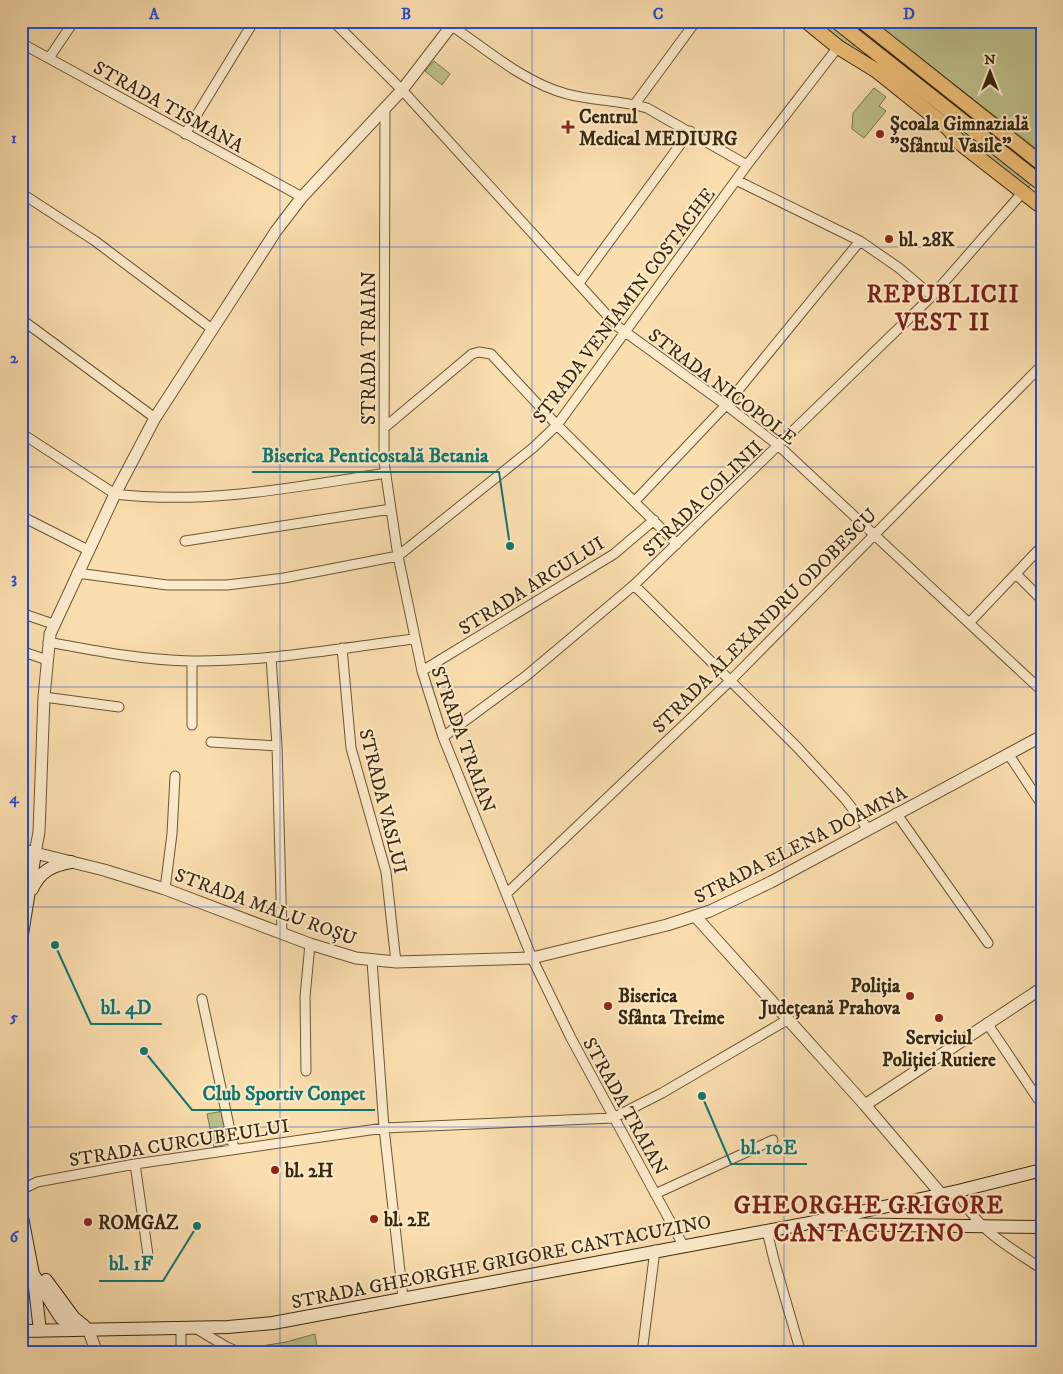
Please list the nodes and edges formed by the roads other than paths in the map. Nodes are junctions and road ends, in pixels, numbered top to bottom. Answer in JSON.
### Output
{"nodes":[{"id":1,"x":74,"y":21,"type":"edge"},
{"id":2,"x":254,"y":21,"type":"edge"},
{"id":3,"x":332,"y":21,"type":"edge"},
{"id":4,"x":696,"y":21,"type":"edge"},
{"id":5,"x":806,"y":21,"type":"edge"},
{"id":6,"x":836,"y":21,"type":"edge"},
{"id":7,"x":862,"y":21,"type":"edge"},
{"id":8,"x":453,"y":23,"type":"edge"},
{"id":9,"x":21,"y":43,"type":"edge"},
{"id":10,"x":838,"y":47,"type":"junction"},
{"id":11,"x":49,"y":58,"type":"junction"},
{"id":12,"x":402,"y":90,"type":"junction"},
{"id":13,"x":635,"y":104,"type":"junction"},
{"id":14,"x":385,"y":109,"type":"junction"},
{"id":15,"x":690,"y":131,"type":"junction"},
{"id":16,"x":185,"y":134,"type":"junction"},
{"id":17,"x":1042,"y":164,"type":"edge"},
{"id":18,"x":747,"y":165,"type":"junction"},
{"id":19,"x":736,"y":180,"type":"junction"},
{"id":20,"x":1042,"y":184,"type":"edge"},
{"id":21,"x":1023,"y":192,"type":"junction"},
{"id":22,"x":21,"y":193,"type":"edge"},
{"id":23,"x":302,"y":197,"type":"junction"},
{"id":24,"x":1042,"y":207,"type":"edge"},
{"id":25,"x":860,"y":241,"type":"junction"},
{"id":26,"x":578,"y":283,"type":"junction"},
{"id":27,"x":932,"y":296,"type":"junction"},
{"id":28,"x":21,"y":318,"type":"edge"},
{"id":29,"x":212,"y":329,"type":"junction"},
{"id":30,"x":625,"y":333,"type":"junction"},
{"id":31,"x":1042,"y":365,"type":"edge"},
{"id":32,"x":726,"y":405,"type":"junction"},
{"id":33,"x":155,"y":418,"type":"junction"},
{"id":34,"x":556,"y":425,"type":"junction"},
{"id":35,"x":384,"y":428,"type":"junction"},
{"id":36,"x":21,"y":433,"type":"edge"},
{"id":37,"x":779,"y":446,"type":"junction"},
{"id":38,"x":386,"y":474,"type":"junction"},
{"id":39,"x":115,"y":494,"type":"junction"},
{"id":40,"x":635,"y":501,"type":"junction"},
{"id":41,"x":391,"y":509,"type":"junction"},
{"id":42,"x":21,"y":516,"type":"edge"},
{"id":43,"x":654,"y":520,"type":"junction"},
{"id":44,"x":872,"y":535,"type":"junction"},
{"id":45,"x":185,"y":541,"type":"dead end"},
{"id":46,"x":678,"y":544,"type":"junction"},
{"id":47,"x":1042,"y":546,"type":"edge"},
{"id":48,"x":88,"y":550,"type":"junction"},
{"id":49,"x":398,"y":556,"type":"junction"},
{"id":50,"x":77,"y":573,"type":"junction"},
{"id":51,"x":1016,"y":574,"type":"junction"},
{"id":52,"x":634,"y":585,"type":"junction"},
{"id":53,"x":1042,"y":600,"type":"edge"},
{"id":54,"x":21,"y":614,"type":"edge"},
{"id":55,"x":969,"y":623,"type":"junction"},
{"id":56,"x":53,"y":624,"type":"junction"},
{"id":57,"x":414,"y":639,"type":"junction"},
{"id":58,"x":48,"y":642,"type":"junction"},
{"id":59,"x":342,"y":648,"type":"junction"},
{"id":60,"x":21,"y":652,"type":"edge"},
{"id":61,"x":271,"y":657,"type":"junction"},
{"id":62,"x":47,"y":660,"type":"junction"},
{"id":63,"x":192,"y":661,"type":"junction"},
{"id":64,"x":422,"y":671,"type":"junction"},
{"id":65,"x":730,"y":681,"type":"junction"},
{"id":66,"x":1042,"y":691,"type":"edge"},
{"id":67,"x":44,"y":697,"type":"junction"},
{"id":68,"x":120,"y":707,"type":"dead end"},
{"id":69,"x":192,"y":725,"type":"dead end"},
{"id":70,"x":1042,"y":736,"type":"edge"},
{"id":71,"x":443,"y":737,"type":"junction"},
{"id":72,"x":211,"y":742,"type":"dead end"},
{"id":73,"x":277,"y":746,"type":"junction"},
{"id":74,"x":1009,"y":755,"type":"junction"},
{"id":75,"x":175,"y":776,"type":"dead end"},
{"id":76,"x":1042,"y":805,"type":"edge"},
{"id":77,"x":896,"y":813,"type":"junction"},
{"id":78,"x":868,"y":829,"type":"junction"},
{"id":79,"x":21,"y":850,"type":"edge"},
{"id":80,"x":35,"y":853,"type":"junction"},
{"id":81,"x":71,"y":862,"type":"junction"},
{"id":82,"x":165,"y":889,"type":"junction"},
{"id":83,"x":506,"y":894,"type":"junction"},
{"id":84,"x":28,"y":898,"type":"junction"},
{"id":85,"x":696,"y":917,"type":"junction"},
{"id":86,"x":282,"y":934,"type":"junction"},
{"id":87,"x":21,"y":941,"type":"edge"},
{"id":88,"x":988,"y":943,"type":"dead end"},
{"id":89,"x":310,"y":944,"type":"junction"},
{"id":90,"x":532,"y":958,"type":"junction"},
{"id":91,"x":372,"y":961,"type":"junction"},
{"id":92,"x":396,"y":962,"type":"junction"},
{"id":93,"x":1042,"y":988,"type":"edge"},
{"id":94,"x":202,"y":999,"type":"dead end"},
{"id":95,"x":787,"y":1020,"type":"junction"},
{"id":96,"x":987,"y":1024,"type":"junction"},
{"id":97,"x":306,"y":1071,"type":"dead end"},
{"id":98,"x":1038,"y":1099,"type":"dead end"},
{"id":99,"x":865,"y":1105,"type":"junction"},
{"id":100,"x":613,"y":1118,"type":"junction"},
{"id":101,"x":384,"y":1128,"type":"junction"},
{"id":102,"x":773,"y":1140,"type":"dead end"},
{"id":103,"x":234,"y":1149,"type":"junction"},
{"id":104,"x":135,"y":1164,"type":"junction"},
{"id":105,"x":1042,"y":1170,"type":"edge"},
{"id":106,"x":21,"y":1190,"type":"edge"},
{"id":107,"x":958,"y":1191,"type":"junction"},
{"id":108,"x":656,"y":1194,"type":"junction"},
{"id":109,"x":941,"y":1194,"type":"junction"},
{"id":110,"x":21,"y":1212,"type":"edge"},
{"id":111,"x":804,"y":1224,"type":"junction"},
{"id":112,"x":982,"y":1226,"type":"junction"},
{"id":113,"x":1042,"y":1227,"type":"edge"},
{"id":114,"x":767,"y":1230,"type":"junction"},
{"id":115,"x":683,"y":1245,"type":"junction"},
{"id":116,"x":655,"y":1250,"type":"junction"},
{"id":117,"x":29,"y":1252,"type":"junction"},
{"id":118,"x":148,"y":1255,"type":"dead end"},
{"id":119,"x":1042,"y":1269,"type":"edge"},
{"id":120,"x":33,"y":1274,"type":"junction"},
{"id":121,"x":403,"y":1298,"type":"junction"},
{"id":122,"x":181,"y":1327,"type":"junction"},
{"id":123,"x":194,"y":1328,"type":"junction"},
{"id":124,"x":88,"y":1329,"type":"junction"},
{"id":125,"x":21,"y":1331,"type":"edge"},
{"id":126,"x":40,"y":1331,"type":"junction"},
{"id":127,"x":97,"y":1353,"type":"edge"},
{"id":128,"x":181,"y":1353,"type":"edge"},
{"id":129,"x":241,"y":1353,"type":"edge"},
{"id":130,"x":642,"y":1353,"type":"edge"},
{"id":131,"x":801,"y":1353,"type":"edge"}],
"edges":[{"from":1,"to":11,"type":"street"},
{"from":2,"to":16,"type":"street"},
{"from":3,"to":12,"type":"street","name":"STRADA NICOPOLE"},
{"from":4,"to":13,"type":"street"},
{"from":5,"to":10,"type":"main road"},
{"from":6,"to":20,"type":"main road"},
{"from":7,"to":17,"type":"main road"},
{"from":8,"to":12,"type":"street"},
{"from":8,"to":13,"type":"street"},
{"from":9,"to":11,"type":"street","name":"STRADA TISMANA"},
{"from":10,"to":18,"type":"street","name":"STRADA VENIAMIN COSTACHE"},
{"from":10,"to":21,"type":"main road"},
{"from":11,"to":16,"type":"street","name":"STRADA TISMANA"},
{"from":12,"to":14,"type":"street"},
{"from":12,"to":26,"type":"street","name":"STRADA NICOPOLE"},
{"from":13,"to":15,"type":"street"},
{"from":14,"to":23,"type":"street"},
{"from":14,"to":35,"type":"street","name":"STRADA TRAIAN"},
{"from":15,"to":18,"type":"street"},
{"from":15,"to":26,"type":"street"},
{"from":16,"to":23,"type":"street","name":"STRADA TISMANA"},
{"from":18,"to":19,"type":"street","name":"STRADA VENIAMIN COSTACHE"},
{"from":19,"to":25,"type":"street"},
{"from":19,"to":30,"type":"street","name":"STRADA VENIAMIN COSTACHE"},
{"from":21,"to":24,"type":"main road"},
{"from":21,"to":27,"type":"street","name":"STRADA COLINII"},
{"from":22,"to":29,"type":"street"},
{"from":23,"to":29,"type":"street"},
{"from":25,"to":27,"type":"street"},
{"from":25,"to":32,"type":"street"},
{"from":26,"to":30,"type":"street","name":"STRADA NICOPOLE"},
{"from":27,"to":37,"type":"street","name":"STRADA COLINII"},
{"from":28,"to":33,"type":"street"},
{"from":29,"to":33,"type":"street"},
{"from":30,"to":32,"type":"street","name":"STRADA NICOPOLE"},
{"from":30,"to":34,"type":"street","name":"STRADA VENIAMIN COSTACHE"},
{"from":31,"to":44,"type":"street","name":"STRADA ALEXANDRU ODOBESCU"},
{"from":32,"to":37,"type":"street","name":"STRADA NICOPOLE"},
{"from":32,"to":40,"type":"street"},
{"from":33,"to":39,"type":"street"},
{"from":34,"to":35,"type":"street"},
{"from":34,"to":40,"type":"street"},
{"from":34,"to":49,"type":"street","name":"STRADA VENIAMIN COSTACHE"},
{"from":35,"to":38,"type":"street","name":"STRADA TRAIAN"},
{"from":36,"to":39,"type":"street"},
{"from":37,"to":44,"type":"street","name":"STRADA NICOPOLE"},
{"from":37,"to":46,"type":"street","name":"STRADA COLINII"},
{"from":38,"to":39,"type":"street"},
{"from":38,"to":41,"type":"street","name":"STRADA TRAIAN"},
{"from":39,"to":48,"type":"street"},
{"from":40,"to":43,"type":"street"},
{"from":41,"to":45,"type":"street"},
{"from":41,"to":49,"type":"street","name":"STRADA TRAIAN"},
{"from":42,"to":48,"type":"street"},
{"from":43,"to":46,"type":"street"},
{"from":43,"to":64,"type":"street","name":"STRADA ARCULUI"},
{"from":44,"to":55,"type":"street","name":"STRADA NICOPOLE"},
{"from":44,"to":65,"type":"street","name":"STRADA ALEXANDRU ODOBESCU"},
{"from":46,"to":52,"type":"street","name":"STRADA COLINII"},
{"from":47,"to":51,"type":"street"},
{"from":48,"to":50,"type":"street"},
{"from":49,"to":50,"type":"street","name":"STRADA VENIAMIN COSTACHE"},
{"from":49,"to":57,"type":"street","name":"STRADA TRAIAN"},
{"from":50,"to":56,"type":"street"},
{"from":51,"to":53,"type":"street"},
{"from":51,"to":55,"type":"street"},
{"from":52,"to":65,"type":"street"},
{"from":52,"to":71,"type":"street","name":"STRADA COLINII"},
{"from":54,"to":56,"type":"street"},
{"from":55,"to":66,"type":"street","name":"STRADA NICOPOLE"},
{"from":56,"to":58,"type":"street"},
{"from":57,"to":59,"type":"street"},
{"from":57,"to":64,"type":"street","name":"STRADA TRAIAN"},
{"from":58,"to":62,"type":"street"},
{"from":58,"to":63,"type":"street"},
{"from":59,"to":61,"type":"street"},
{"from":59,"to":92,"type":"street","name":"STRADA VASLUI"},
{"from":60,"to":62,"type":"street"},
{"from":61,"to":63,"type":"street"},
{"from":61,"to":73,"type":"street"},
{"from":62,"to":67,"type":"street"},
{"from":63,"to":69,"type":"street"},
{"from":64,"to":71,"type":"street","name":"STRADA TRAIAN"},
{"from":65,"to":78,"type":"street"},
{"from":65,"to":83,"type":"street","name":"STRADA ALEXANDRU ODOBESCU"},
{"from":67,"to":68,"type":"street"},
{"from":67,"to":80,"type":"street"},
{"from":70,"to":74,"type":"street","name":"STRADA ELENA DOAMNA"},
{"from":71,"to":83,"type":"street","name":"STRADA TRAIAN"},
{"from":72,"to":73,"type":"street"},
{"from":73,"to":86,"type":"street"},
{"from":74,"to":76,"type":"street"},
{"from":74,"to":77,"type":"street","name":"STRADA ELENA DOAMNA"},
{"from":75,"to":82,"type":"street"},
{"from":77,"to":78,"type":"street","name":"STRADA ELENA DOAMNA"},
{"from":77,"to":88,"type":"street"},
{"from":78,"to":85,"type":"street","name":"STRADA ELENA DOAMNA"},
{"from":79,"to":80,"type":"main road","name":"STRADA MALU ROȘU"},
{"from":80,"to":81,"type":"street","name":"STRADA MALU ROȘU"},
{"from":80,"to":84,"type":"main road"},
{"from":81,"to":82,"type":"street","name":"STRADA MALU ROȘU"},
{"from":81,"to":84,"type":"main road"},
{"from":82,"to":86,"type":"street","name":"STRADA MALU ROȘU"},
{"from":83,"to":90,"type":"street","name":"STRADA TRAIAN"},
{"from":84,"to":87,"type":"main road"},
{"from":85,"to":90,"type":"street","name":"STRADA ELENA DOAMNA"},
{"from":85,"to":95,"type":"street"},
{"from":86,"to":89,"type":"street","name":"STRADA MALU ROȘU"},
{"from":89,"to":91,"type":"street","name":"STRADA MALU ROȘU"},
{"from":89,"to":97,"type":"street"},
{"from":90,"to":92,"type":"street","name":"STRADA MALU ROȘU"},
{"from":90,"to":100,"type":"street","name":"STRADA TRAIAN"},
{"from":91,"to":92,"type":"street","name":"STRADA MALU ROȘU"},
{"from":91,"to":101,"type":"street"},
{"from":93,"to":96,"type":"street"},
{"from":94,"to":103,"type":"street"},
{"from":95,"to":99,"type":"street"},
{"from":95,"to":100,"type":"street"},
{"from":96,"to":98,"type":"street"},
{"from":96,"to":99,"type":"street"},
{"from":99,"to":109,"type":"street"},
{"from":100,"to":101,"type":"street","name":"STRADA CURCUBEULUI"},
{"from":100,"to":108,"type":"street","name":"STRADA TRAIAN"},
{"from":101,"to":103,"type":"street","name":"STRADA CURCUBEULUI"},
{"from":101,"to":121,"type":"street"},
{"from":102,"to":108,"type":"street"},
{"from":103,"to":104,"type":"street","name":"STRADA CURCUBEULUI"},
{"from":104,"to":106,"type":"street","name":"STRADA CURCUBEULUI"},
{"from":104,"to":118,"type":"street"},
{"from":105,"to":107,"type":"main road","name":"STRADA GHEORGHE GRIGORE CANTACUZINO"},
{"from":107,"to":109,"type":"main road","name":"STRADA GHEORGHE GRIGORE CANTACUZINO"},
{"from":107,"to":112,"type":"street"},
{"from":108,"to":115,"type":"street","name":"STRADA TRAIAN"},
{"from":109,"to":111,"type":"main road","name":"STRADA GHEORGHE GRIGORE CANTACUZINO"},
{"from":110,"to":117,"type":"main road"},
{"from":111,"to":112,"type":"main road"},
{"from":111,"to":114,"type":"main road","name":"STRADA GHEORGHE GRIGORE CANTACUZINO"},
{"from":112,"to":113,"type":"main road"},
{"from":112,"to":119,"type":"street"},
{"from":114,"to":115,"type":"main road","name":"STRADA GHEORGHE GRIGORE CANTACUZINO"},
{"from":114,"to":131,"type":"street"},
{"from":115,"to":116,"type":"main road","name":"STRADA GHEORGHE GRIGORE CANTACUZINO"},
{"from":116,"to":121,"type":"main road","name":"STRADA GHEORGHE GRIGORE CANTACUZINO"},
{"from":116,"to":130,"type":"street"},
{"from":117,"to":120,"type":"main road"},
{"from":117,"to":124,"type":"main road"},
{"from":120,"to":124,"type":"main road"},
{"from":120,"to":126,"type":"main road"},
{"from":121,"to":123,"type":"main road","name":"STRADA GHEORGHE GRIGORE CANTACUZINO"},
{"from":122,"to":123,"type":"main road","name":"STRADA GHEORGHE GRIGORE CANTACUZINO"},
{"from":122,"to":124,"type":"main road","name":"STRADA GHEORGHE GRIGORE CANTACUZINO"},
{"from":122,"to":128,"type":"street"},
{"from":123,"to":129,"type":"street"},
{"from":124,"to":126,"type":"main road","name":"STRADA GHEORGHE GRIGORE CANTACUZINO"},
{"from":124,"to":127,"type":"street"},
{"from":125,"to":126,"type":"main road","name":"STRADA GHEORGHE GRIGORE CANTACUZINO"}]}
